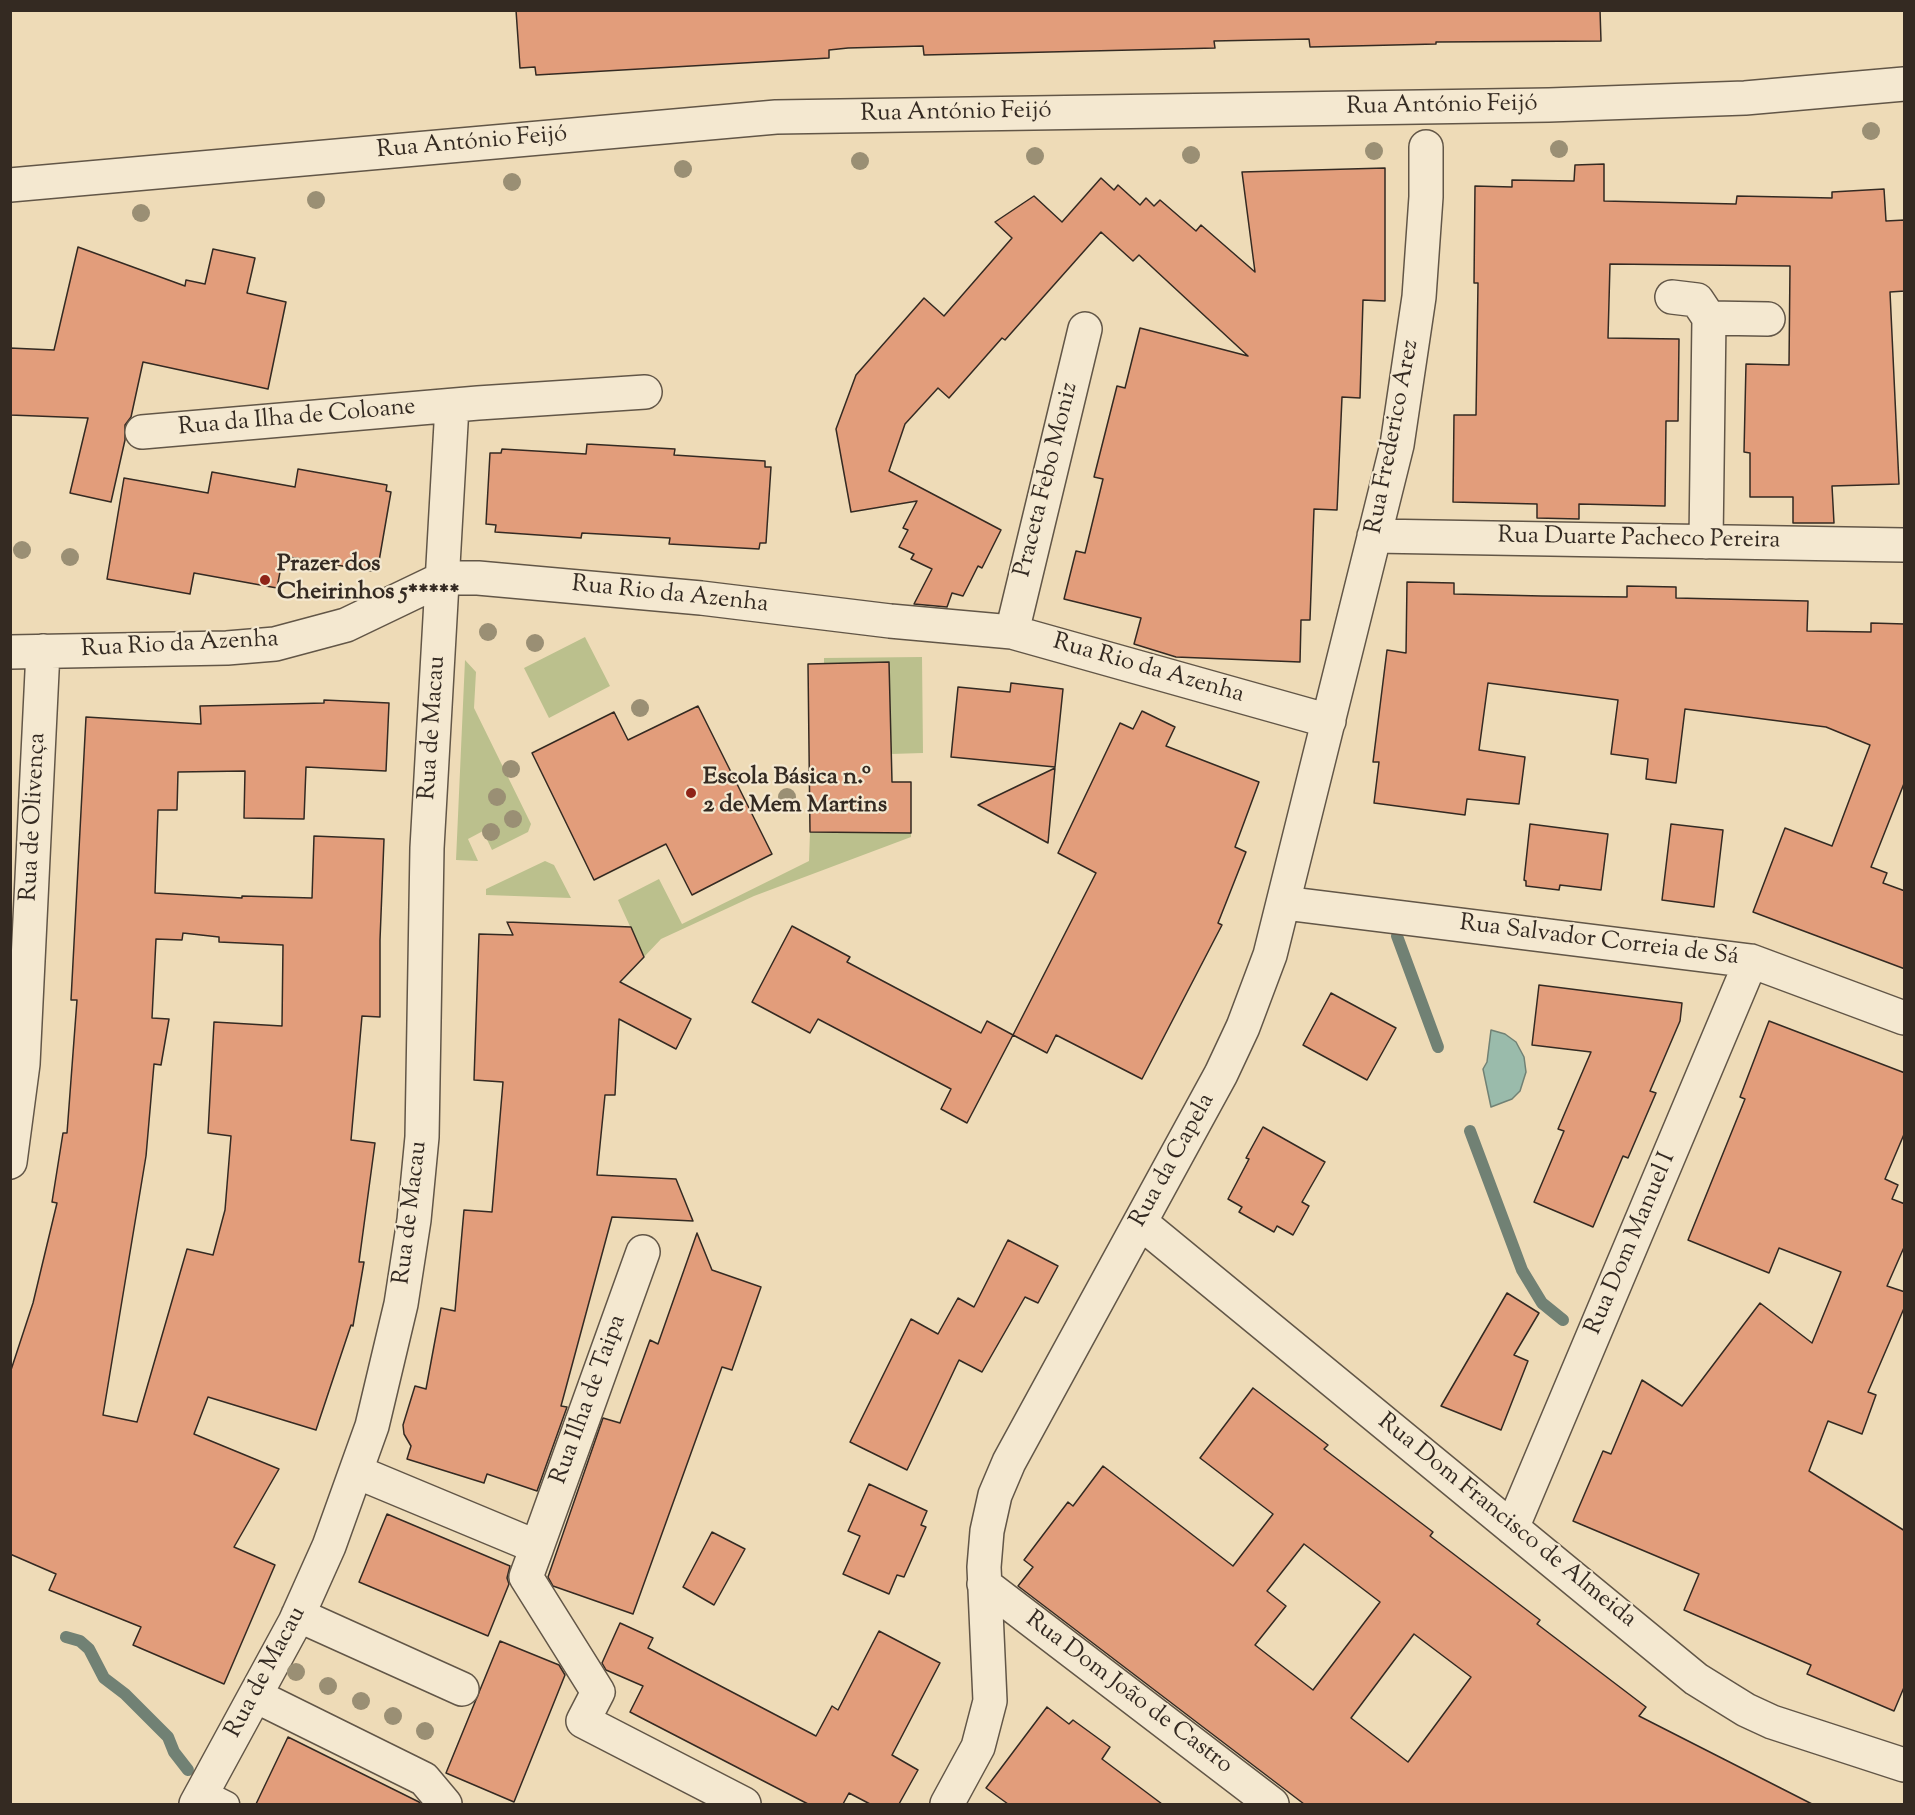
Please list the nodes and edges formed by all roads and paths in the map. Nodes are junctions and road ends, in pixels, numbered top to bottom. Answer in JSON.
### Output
{"nodes":[{"id":1,"x":1905,"y":84,"type":"edge"},
{"id":2,"x":1426,"y":147,"type":"dead end"},
{"id":3,"x":10,"y":185,"type":"edge"},
{"id":4,"x":1672,"y":297,"type":"dead end"},
{"id":5,"x":1709,"y":318,"type":"junction"},
{"id":6,"x":1768,"y":319,"type":"dead end"},
{"id":7,"x":1085,"y":329,"type":"dead end"},
{"id":8,"x":645,"y":392,"type":"dead end"},
{"id":9,"x":452,"y":406,"type":"junction"},
{"id":10,"x":142,"y":432,"type":"dead end"},
{"id":11,"x":1374,"y":536,"type":"junction"},
{"id":12,"x":1706,"y":542,"type":"junction"},
{"id":13,"x":1905,"y":545,"type":"edge"},
{"id":14,"x":444,"y":578,"type":"junction"},
{"id":15,"x":1012,"y":632,"type":"junction"},
{"id":16,"x":43,"y":651,"type":"junction"},
{"id":17,"x":10,"y":652,"type":"edge"},
{"id":18,"x":1329,"y":721,"type":"junction"},
{"id":19,"x":1284,"y":903,"type":"junction"},
{"id":20,"x":1751,"y":961,"type":"junction"},
{"id":21,"x":1905,"y":1018,"type":"edge"},
{"id":22,"x":10,"y":1162,"type":"edge"},
{"id":23,"x":1140,"y":1222,"type":"junction"},
{"id":24,"x":643,"y":1252,"type":"dead end"},
{"id":25,"x":357,"y":1472,"type":"junction"},
{"id":26,"x":1512,"y":1528,"type":"junction"},
{"id":27,"x":537,"y":1547,"type":"junction"},
{"id":28,"x":984,"y":1584,"type":"junction"},
{"id":29,"x":298,"y":1615,"type":"junction"},
{"id":30,"x":462,"y":1689,"type":"dead end"},
{"id":31,"x":256,"y":1696,"type":"junction"},
{"id":32,"x":1905,"y":1765,"type":"edge"},
{"id":33,"x":209,"y":1800,"type":"edge"},
{"id":34,"x":445,"y":1804,"type":"edge"},
{"id":35,"x":744,"y":1804,"type":"edge"},
{"id":36,"x":947,"y":1804,"type":"edge"},
{"id":37,"x":1272,"y":1804,"type":"edge"}],
"edges":[{"from":1,"to":3,"type":"street","name":"Rua António Feijó"},
{"from":2,"to":11,"type":"street","name":"Rua Frederico Arez"},
{"from":4,"to":5,"type":"street"},
{"from":5,"to":6,"type":"street"},
{"from":5,"to":12,"type":"street"},
{"from":7,"to":15,"type":"street","name":"Praceta Febo Moniz"},
{"from":8,"to":9,"type":"street","name":"Rua da Ilha de Coloane"},
{"from":9,"to":10,"type":"street","name":"Rua da Ilha de Coloane"},
{"from":9,"to":14,"type":"street","name":"Rua da Ilha de Coloane"},
{"from":11,"to":12,"type":"street","name":"Rua Duarte Pacheco Pereira"},
{"from":11,"to":18,"type":"street","name":"Rua Frederico Arez"},
{"from":12,"to":13,"type":"street","name":"Rua Duarte Pacheco Pereira"},
{"from":14,"to":15,"type":"street","name":"Rua Rio da Azenha"},
{"from":14,"to":16,"type":"street","name":"Rua Rio da Azenha"},
{"from":14,"to":25,"type":"street","name":"Rua de Macau"},
{"from":15,"to":18,"type":"street","name":"Rua Rio da Azenha"},
{"from":16,"to":17,"type":"street","name":"Rua Rio da Azenha"},
{"from":16,"to":22,"type":"street","name":"Rua de Olivença"},
{"from":18,"to":19,"type":"street","name":"Rua da Capela"},
{"from":19,"to":20,"type":"street","name":"Rua Salvador Correia de Sá"},
{"from":19,"to":23,"type":"street","name":"Rua da Capela"},
{"from":20,"to":21,"type":"street","name":"Rua Salvador Correia de Sá"},
{"from":20,"to":26,"type":"street","name":"Rua Dom Manuel I"},
{"from":23,"to":26,"type":"street","name":"Rua Dom Francisco de Almeida"},
{"from":23,"to":28,"type":"street","name":"Rua da Capela"},
{"from":24,"to":27,"type":"street","name":"Rua Ilha de Taipa"},
{"from":25,"to":27,"type":"street"},
{"from":25,"to":29,"type":"street","name":"Rua de Macau"},
{"from":26,"to":32,"type":"street","name":"Rua Dom Francisco de Almeida"},
{"from":27,"to":35,"type":"street","name":"Rua Ilha de Taipa"},
{"from":28,"to":36,"type":"street","name":"Rua da Capela"},
{"from":28,"to":37,"type":"street","name":"Rua Dom João de Castro"},
{"from":29,"to":30,"type":"street"},
{"from":29,"to":31,"type":"street","name":"Rua de Macau"},
{"from":31,"to":33,"type":"street","name":"Rua de Macau"},
{"from":31,"to":34,"type":"street"}]}
